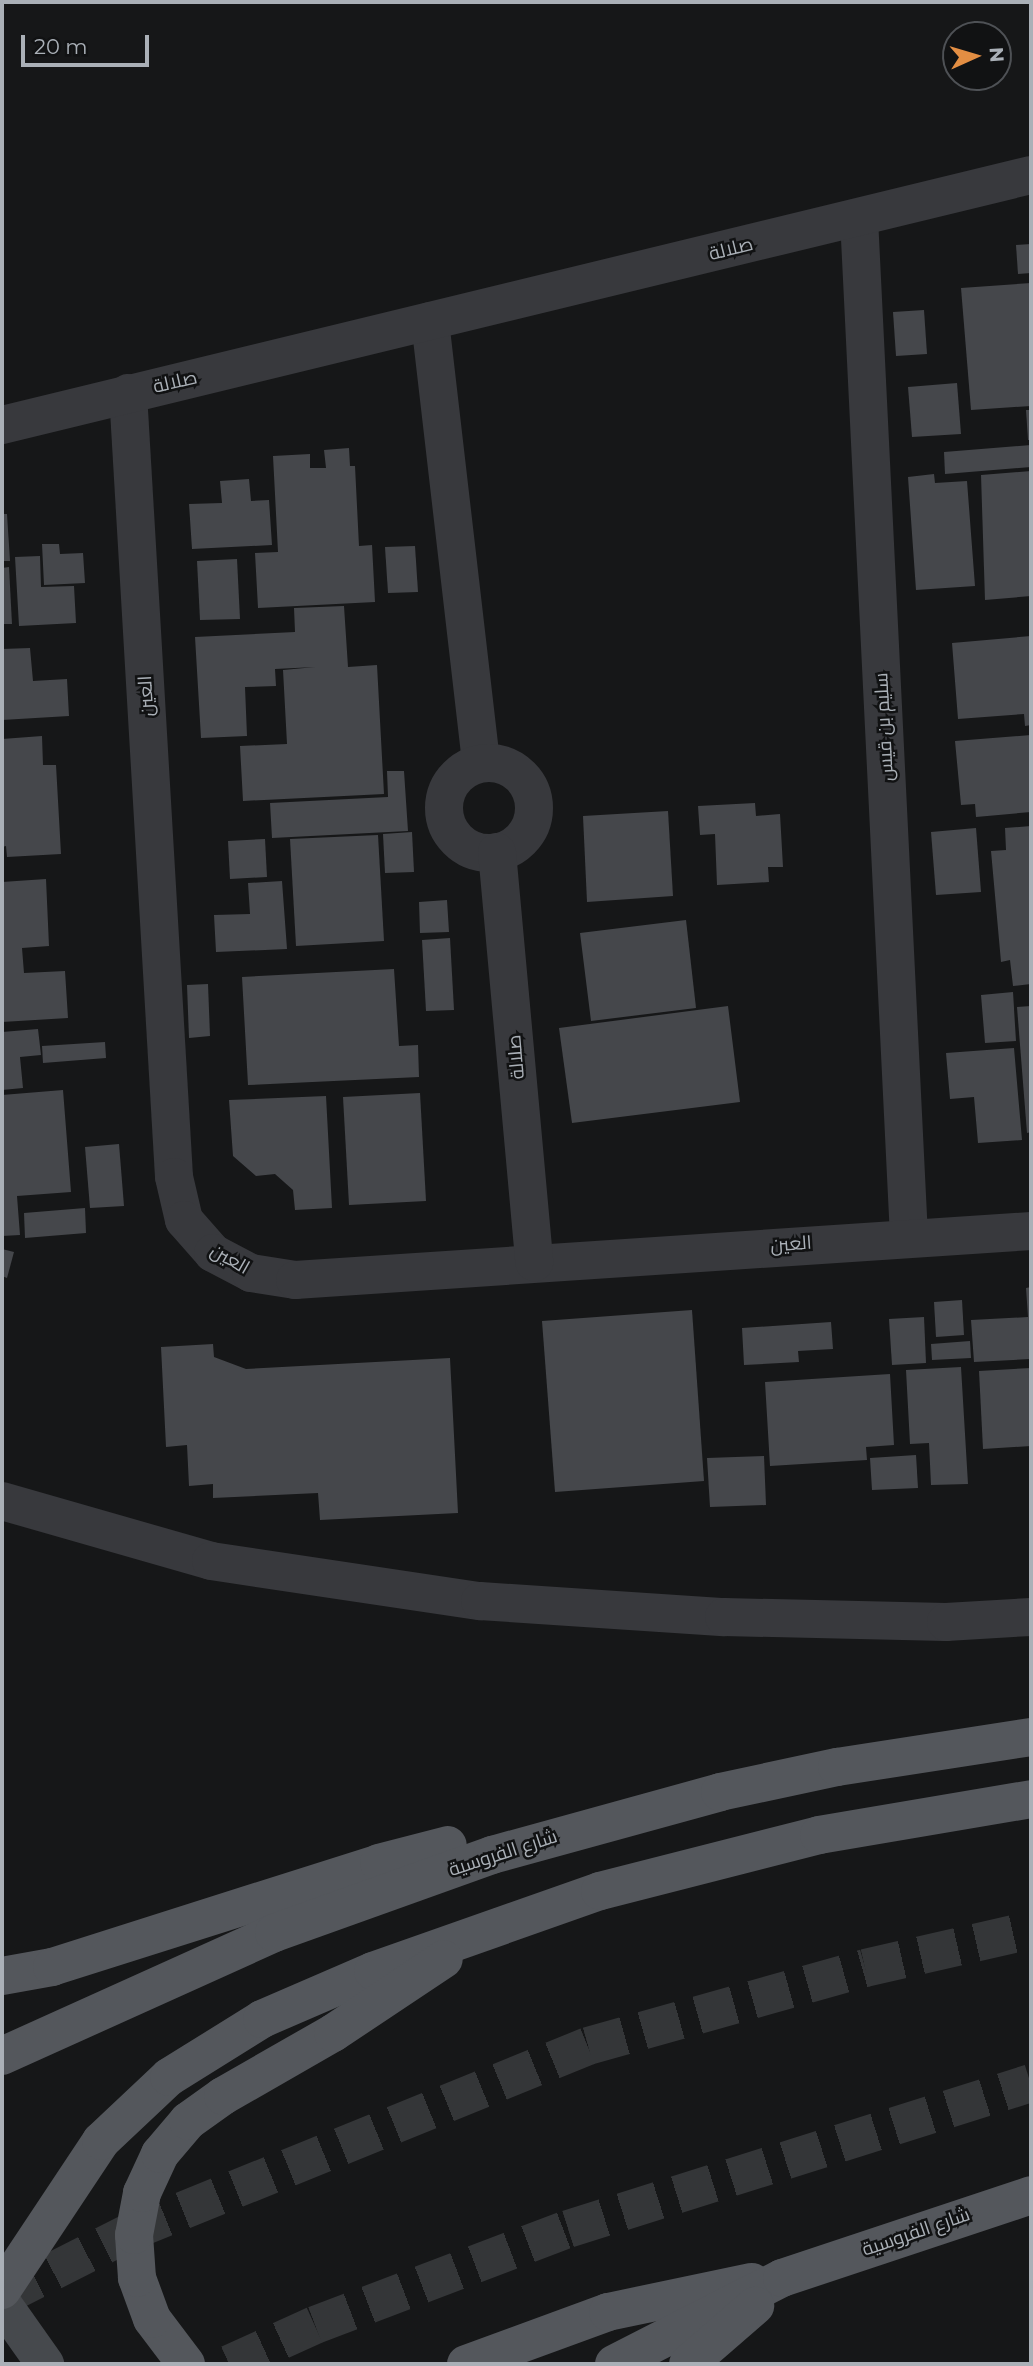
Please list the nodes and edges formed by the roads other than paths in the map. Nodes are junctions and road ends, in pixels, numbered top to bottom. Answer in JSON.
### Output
{"nodes":[{"id":1,"x":1031,"y":175,"type":"edge"},
{"id":2,"x":859,"y":218,"type":"junction"},
{"id":3,"x":430,"y":321,"type":"junction"},
{"id":4,"x":128,"y":393,"type":"junction"},
{"id":5,"x":2,"y":425,"type":"edge"},
{"id":6,"x":481,"y":763,"type":"junction"},
{"id":7,"x":497,"y":852,"type":"junction"},
{"id":8,"x":1031,"y":1231,"type":"edge"},
{"id":9,"x":909,"y":1236,"type":"junction"},
{"id":10,"x":534,"y":1262,"type":"junction"},
{"id":11,"x":2,"y":1501,"type":"edge"},
{"id":12,"x":1031,"y":1617,"type":"edge"},
{"id":13,"x":1031,"y":1737,"type":"edge"},
{"id":14,"x":1031,"y":1799,"type":"edge"},
{"id":15,"x":603,"y":1821,"type":"junction"},
{"id":16,"x":485,"y":1929,"type":"junction"},
{"id":17,"x":2,"y":1976,"type":"edge"},
{"id":18,"x":2,"y":2056,"type":"edge"},
{"id":19,"x":1031,"y":2195,"type":"edge"},
{"id":20,"x":782,"y":2278,"type":"junction"},
{"id":21,"x":2,"y":2290,"type":"edge"},
{"id":22,"x":2,"y":2303,"type":"edge"},
{"id":23,"x":45,"y":2364,"type":"edge"},
{"id":24,"x":186,"y":2364,"type":"edge"},
{"id":25,"x":466,"y":2364,"type":"edge"},
{"id":26,"x":614,"y":2364,"type":"edge"},
{"id":27,"x":688,"y":2364,"type":"edge"}],
"edges":[{"from":1,"to":2,"type":"street","name":"صلالة"},
{"from":2,"to":3,"type":"street","name":"صلالة"},
{"from":2,"to":9,"type":"street","name":"سليم بن قيس"},
{"from":3,"to":4,"type":"street","name":"صلالة"},
{"from":3,"to":6,"type":"street"},
{"from":4,"to":5,"type":"street","name":"صلالة"},
{"from":4,"to":10,"type":"street","name":"العين"},
{"from":6,"to":7,"type":"street"},
{"from":6,"to":7,"type":"street"},
{"from":7,"to":10,"type":"street","name":"صلالة"},
{"from":8,"to":9,"type":"street","name":"العين"},
{"from":9,"to":10,"type":"street","name":"العين"},
{"from":11,"to":12,"type":"street"},
{"from":13,"to":15,"type":"main road","name":"شارع الفروسية"},
{"from":14,"to":16,"type":"main road"},
{"from":15,"to":17,"type":"main road"},
{"from":15,"to":18,"type":"main road","name":"شارع الفروسية"},
{"from":16,"to":21,"type":"main road"},
{"from":16,"to":24,"type":"main road"},
{"from":19,"to":20,"type":"main road","name":"شارع الفروسية"},
{"from":20,"to":25,"type":"main road"},
{"from":20,"to":26,"type":"main road","name":"شارع الفروسية"},
{"from":20,"to":27,"type":"main road"},
{"from":22,"to":23,"type":"main road"}]}
